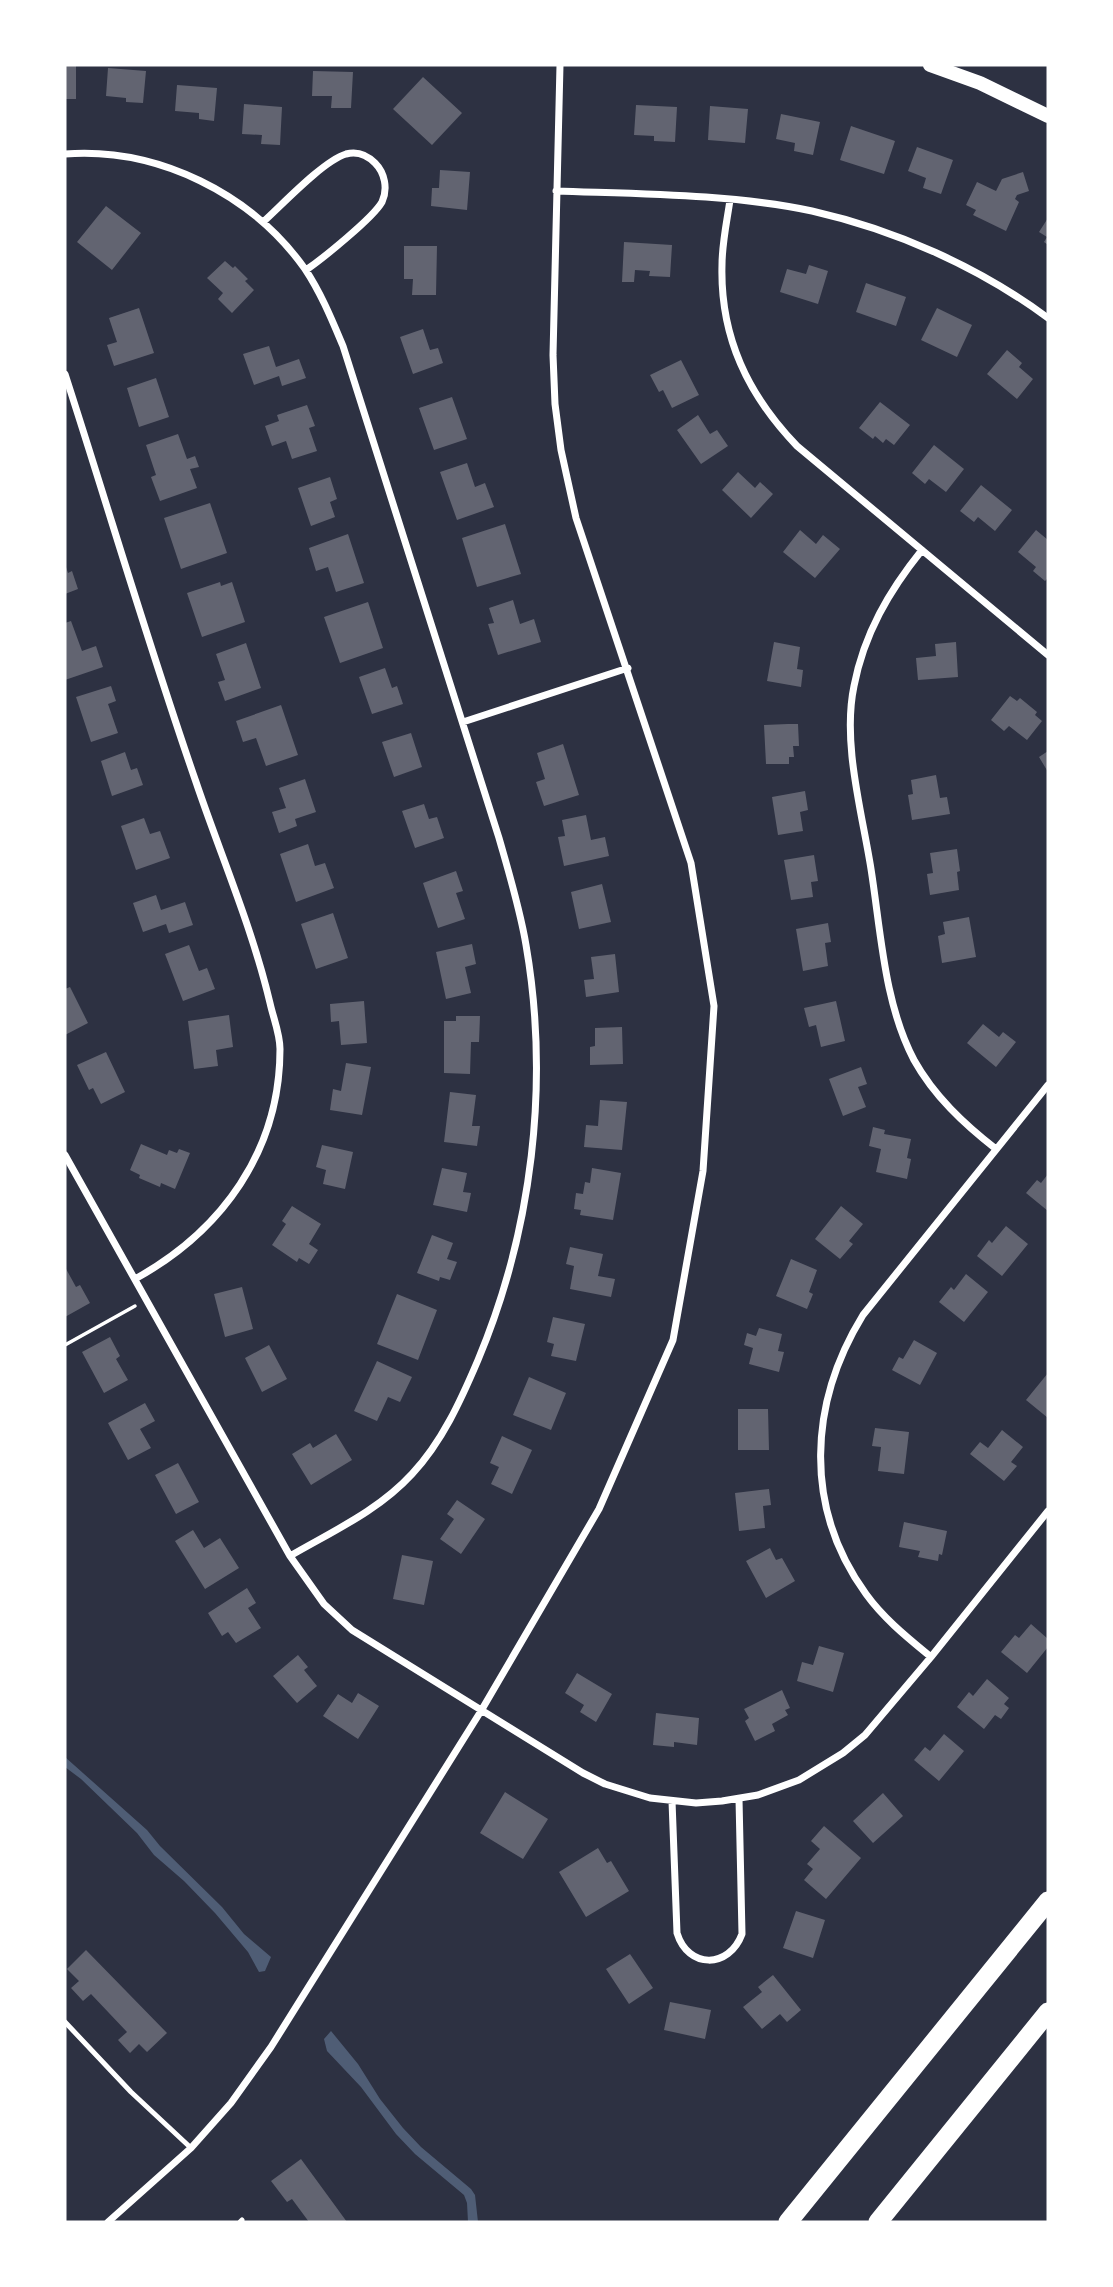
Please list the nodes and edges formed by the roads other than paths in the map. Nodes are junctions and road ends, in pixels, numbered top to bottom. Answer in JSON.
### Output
{"nodes":[{"id":1,"x":560,"y":65,"type":"edge"},
{"id":2,"x":933,"y":65,"type":"edge"},
{"id":3,"x":1048,"y":116,"type":"edge"},
{"id":4,"x":65,"y":155,"type":"edge"},
{"id":5,"x":556,"y":191,"type":"junction"},
{"id":6,"x":730,"y":200,"type":"junction"},
{"id":7,"x":263,"y":222,"type":"junction"},
{"id":8,"x":306,"y":271,"type":"junction"},
{"id":9,"x":1048,"y":318,"type":"edge"},
{"id":10,"x":65,"y":374,"type":"edge"},
{"id":11,"x":922,"y":550,"type":"junction"},
{"id":12,"x":1048,"y":655,"type":"edge"},
{"id":13,"x":628,"y":668,"type":"junction"},
{"id":14,"x":463,"y":722,"type":"junction"},
{"id":15,"x":1048,"y":1085,"type":"edge"},
{"id":16,"x":996,"y":1149,"type":"junction"},
{"id":17,"x":65,"y":1155,"type":"edge"},
{"id":18,"x":135,"y":1279,"type":"junction"},
{"id":19,"x":1048,"y":1511,"type":"edge"},
{"id":20,"x":290,"y":1556,"type":"junction"},
{"id":21,"x":931,"y":1657,"type":"junction"},
{"id":22,"x":481,"y":1711,"type":"junction"},
{"id":23,"x":739,"y":1799,"type":"junction"},
{"id":24,"x":671,"y":1801,"type":"junction"},
{"id":25,"x":1048,"y":1901,"type":"edge"},
{"id":26,"x":1048,"y":2012,"type":"edge"},
{"id":27,"x":65,"y":2022,"type":"edge"},
{"id":28,"x":191,"y":2148,"type":"junction"},
{"id":29,"x":108,"y":2222,"type":"edge"},
{"id":30,"x":788,"y":2222,"type":"edge"},
{"id":31,"x":878,"y":2222,"type":"edge"}],
"edges":[{"from":1,"to":5,"type":"street"},
{"from":2,"to":3,"type":"main road"},
{"from":4,"to":7,"type":"street"},
{"from":5,"to":6,"type":"street"},
{"from":5,"to":13,"type":"street"},
{"from":6,"to":9,"type":"street"},
{"from":6,"to":11,"type":"street"},
{"from":7,"to":8,"type":"street"},
{"from":7,"to":8,"type":"street"},
{"from":8,"to":14,"type":"street"},
{"from":10,"to":18,"type":"street"},
{"from":11,"to":12,"type":"street"},
{"from":11,"to":16,"type":"street"},
{"from":13,"to":14,"type":"street"},
{"from":13,"to":22,"type":"street"},
{"from":14,"to":20,"type":"street"},
{"from":15,"to":16,"type":"street"},
{"from":16,"to":21,"type":"street"},
{"from":17,"to":18,"type":"street"},
{"from":18,"to":20,"type":"street"},
{"from":19,"to":21,"type":"street"},
{"from":20,"to":22,"type":"street"},
{"from":21,"to":23,"type":"street"},
{"from":22,"to":24,"type":"street"},
{"from":22,"to":28,"type":"street"},
{"from":23,"to":24,"type":"street"},
{"from":23,"to":24,"type":"street"},
{"from":25,"to":30,"type":"highway"},
{"from":26,"to":31,"type":"highway"},
{"from":27,"to":28,"type":"lane"},
{"from":28,"to":29,"type":"street"}]}
